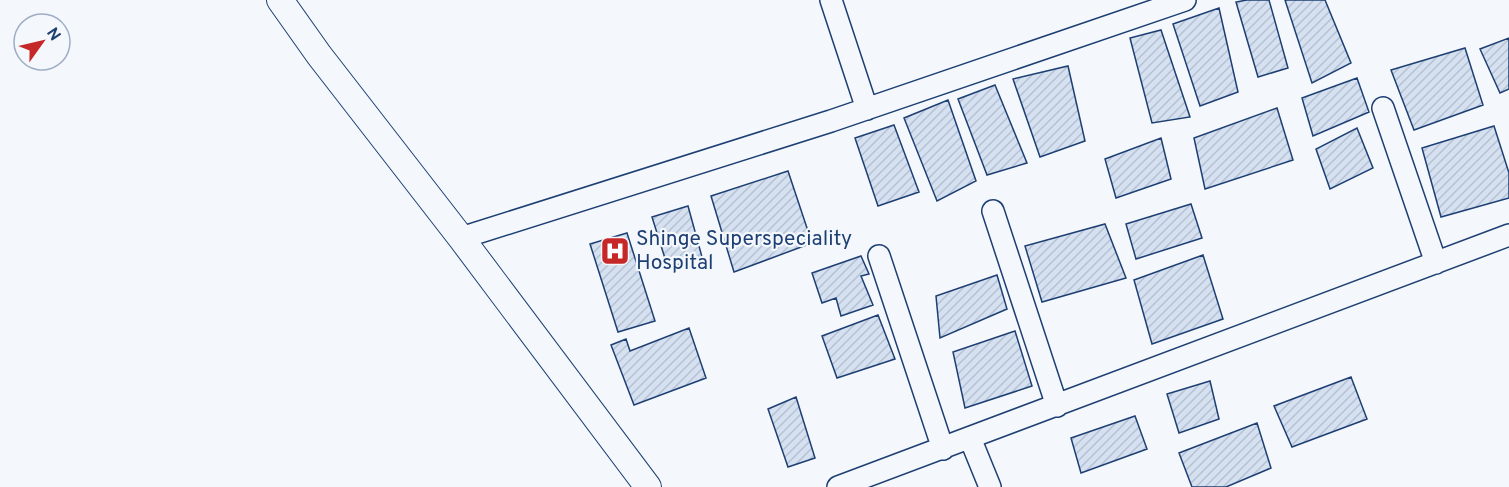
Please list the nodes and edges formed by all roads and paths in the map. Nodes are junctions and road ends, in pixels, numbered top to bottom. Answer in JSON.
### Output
{"nodes":[{"id":1,"x":280,"y":0,"type":"edge"},
{"id":2,"x":831,"y":0,"type":"edge"},
{"id":3,"x":1185,"y":0,"type":"edge"},
{"id":4,"x":1383,"y":108,"type":"dead end"},
{"id":5,"x":867,"y":109,"type":"junction"},
{"id":6,"x":993,"y":211,"type":"dead end"},
{"id":7,"x":1509,"y":235,"type":"edge"},
{"id":8,"x":461,"y":238,"type":"junction"},
{"id":9,"x":879,"y":256,"type":"dead end"},
{"id":10,"x":1436,"y":263,"type":"junction"},
{"id":11,"x":1057,"y":406,"type":"junction"},
{"id":12,"x":970,"y":438,"type":"junction"},
{"id":13,"x":943,"y":449,"type":"junction"},
{"id":14,"x":648,"y":487,"type":"edge"},
{"id":15,"x":838,"y":487,"type":"edge"},
{"id":16,"x":990,"y":487,"type":"edge"}],
"edges":[{"from":1,"to":8,"type":"street"},
{"from":2,"to":5,"type":"street"},
{"from":3,"to":5,"type":"street"},
{"from":4,"to":10,"type":"street"},
{"from":5,"to":8,"type":"street"},
{"from":6,"to":11,"type":"street"},
{"from":7,"to":10,"type":"street"},
{"from":8,"to":14,"type":"street"},
{"from":9,"to":13,"type":"street"},
{"from":10,"to":11,"type":"street"},
{"from":11,"to":12,"type":"street"},
{"from":12,"to":13,"type":"street"},
{"from":12,"to":16,"type":"street"},
{"from":13,"to":15,"type":"street"}]}
